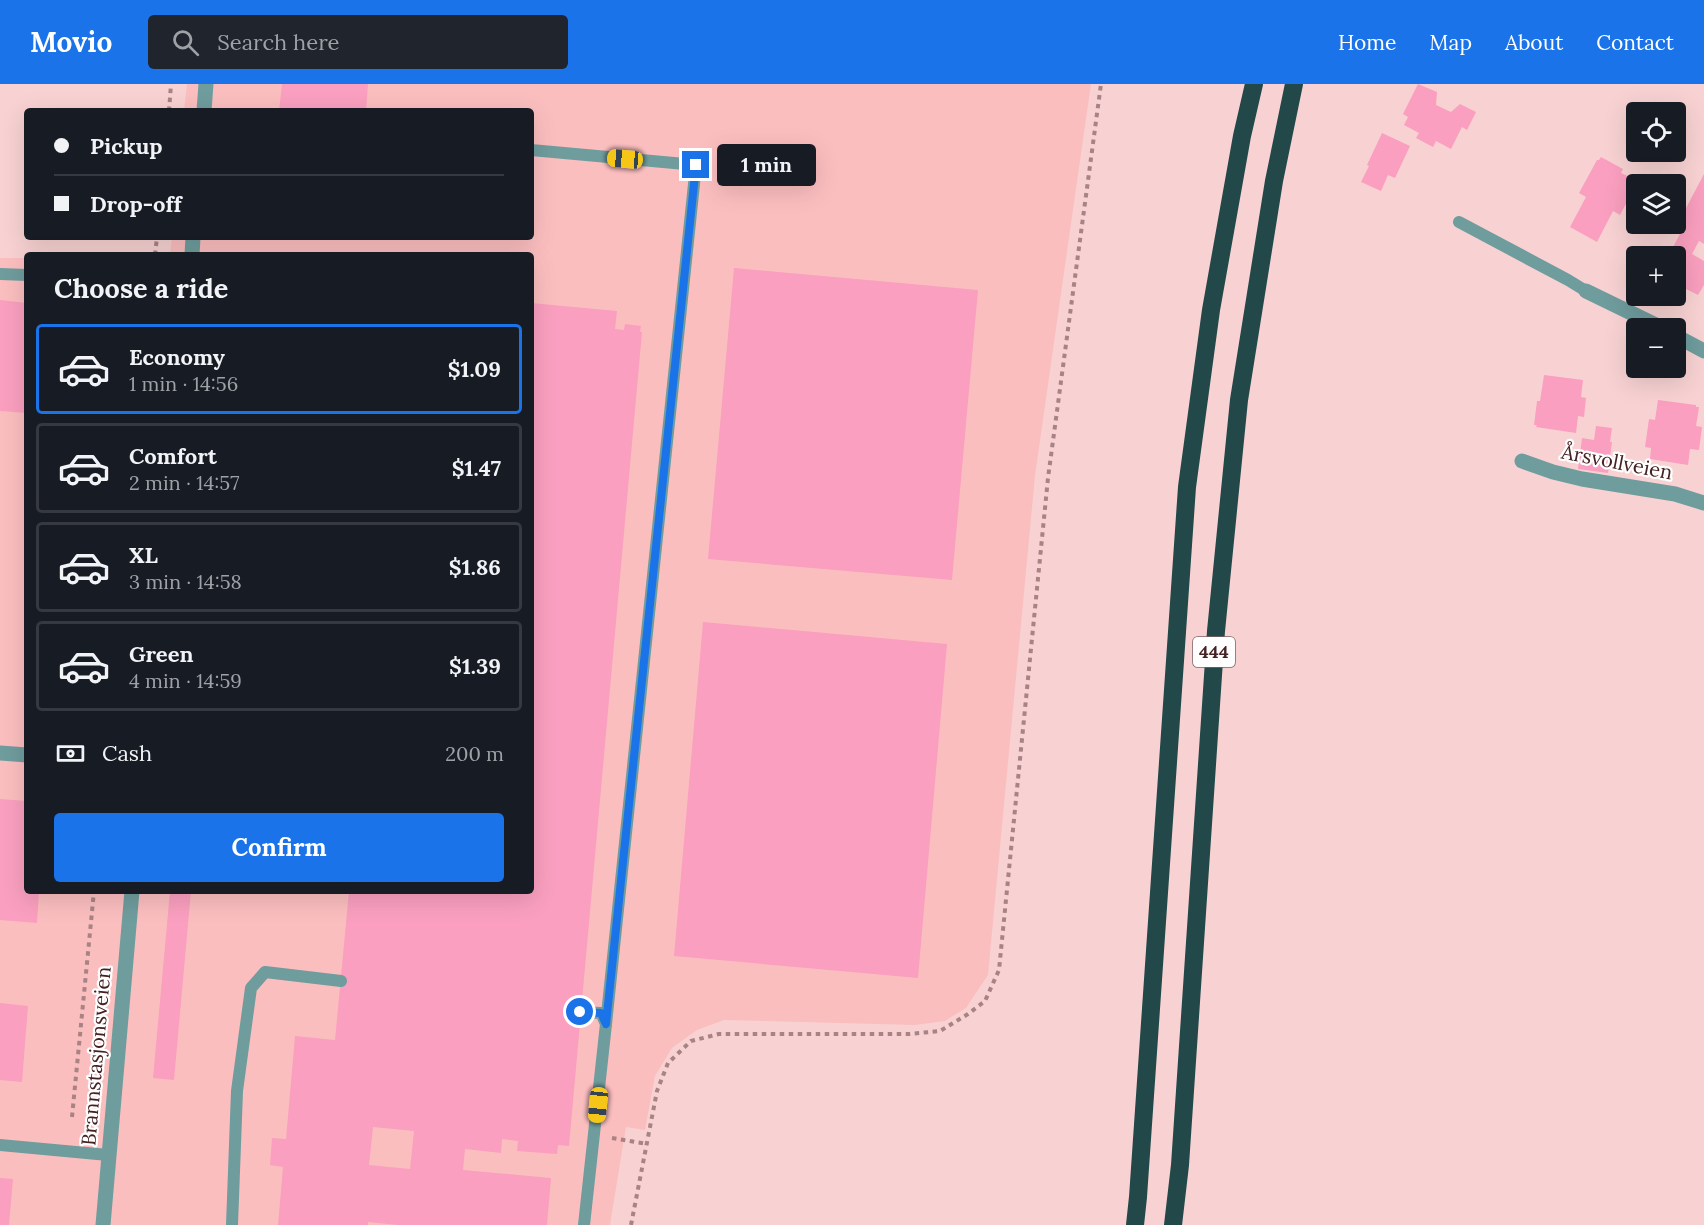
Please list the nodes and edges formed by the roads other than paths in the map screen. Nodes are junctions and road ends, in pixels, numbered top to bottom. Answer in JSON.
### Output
{"nodes":[{"id":1,"x":206,"y":84,"type":"edge"},
{"id":2,"x":1254,"y":84,"type":"edge"},
{"id":3,"x":1294,"y":84,"type":"edge"},
{"id":4,"x":204,"y":108,"type":"edge"},
{"id":5,"x":534,"y":150,"type":"edge"},
{"id":6,"x":1459,"y":222,"type":"dead end"},
{"id":7,"x":0,"y":274,"type":"edge"},
{"id":8,"x":24,"y":275,"type":"edge"},
{"id":9,"x":1586,"y":291,"type":"joint"},
{"id":10,"x":1641,"y":318,"type":"edge"},
{"id":11,"x":1686,"y":341,"type":"edge"},
{"id":12,"x":1704,"y":351,"type":"edge"},
{"id":13,"x":1522,"y":461,"type":"dead end"},
{"id":14,"x":1704,"y":503,"type":"edge"},
{"id":15,"x":0,"y":753,"type":"edge"},
{"id":16,"x":24,"y":755,"type":"edge"},
{"id":17,"x":132,"y":894,"type":"edge"},
{"id":18,"x":341,"y":981,"type":"dead end"},
{"id":19,"x":580,"y":1012,"type":"dead end"},
{"id":20,"x":606,"y":1024,"type":"junction"},
{"id":21,"x":0,"y":1145,"type":"edge"},
{"id":22,"x":108,"y":1155,"type":"junction"},
{"id":23,"x":103,"y":1225,"type":"edge"},
{"id":24,"x":232,"y":1225,"type":"edge"},
{"id":25,"x":584,"y":1225,"type":"edge"},
{"id":26,"x":1135,"y":1225,"type":"edge"},
{"id":27,"x":1173,"y":1225,"type":"edge"}],
"edges":[{"from":1,"to":4,"type":"street"},
{"from":2,"to":26,"type":"highway","number":"444"},
{"from":3,"to":27,"type":"highway","number":"444"},
{"from":5,"to":20,"type":"lane"},
{"from":6,"to":9,"type":"lane"},
{"from":7,"to":8,"type":"lane"},
{"from":9,"to":10,"type":"street"},
{"from":11,"to":12,"type":"street"},
{"from":13,"to":14,"type":"street","name":"Årsvollveien"},
{"from":15,"to":16,"type":"street"},
{"from":17,"to":22,"type":"street","name":"Brannstasjonsveien"},
{"from":18,"to":24,"type":"lane"},
{"from":19,"to":20,"type":"lane"},
{"from":20,"to":25,"type":"lane"},
{"from":21,"to":22,"type":"lane"},
{"from":22,"to":23,"type":"street","name":"Brannstasjonsveien"}]}
